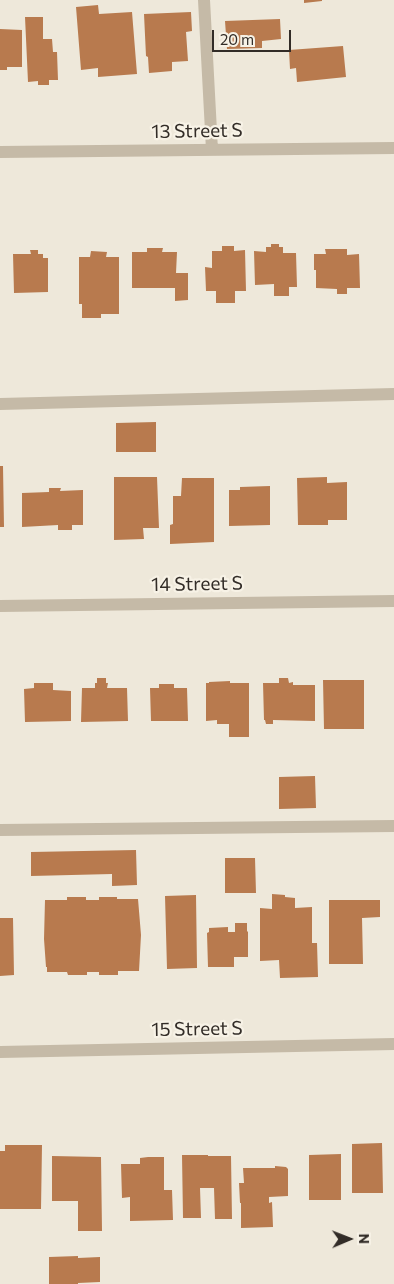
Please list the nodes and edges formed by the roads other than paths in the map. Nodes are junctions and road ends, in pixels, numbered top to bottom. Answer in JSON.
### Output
{"nodes":[{"id":1,"x":204,"y":0,"type":"edge"},
{"id":2,"x":394,"y":148,"type":"edge"},
{"id":3,"x":212,"y":150,"type":"junction"},
{"id":4,"x":0,"y":152,"type":"edge"},
{"id":5,"x":394,"y":394,"type":"edge"},
{"id":6,"x":0,"y":404,"type":"edge"},
{"id":7,"x":394,"y":601,"type":"edge"},
{"id":8,"x":0,"y":606,"type":"edge"},
{"id":9,"x":394,"y":826,"type":"edge"},
{"id":10,"x":0,"y":830,"type":"edge"},
{"id":11,"x":394,"y":1044,"type":"edge"},
{"id":12,"x":0,"y":1052,"type":"edge"}],
"edges":[{"from":1,"to":3,"type":"street"},
{"from":2,"to":3,"type":"street","name":"13 Street S"},
{"from":3,"to":4,"type":"street","name":"13 Street S"},
{"from":5,"to":6,"type":"street"},
{"from":7,"to":8,"type":"street","name":"14 Street S"},
{"from":9,"to":10,"type":"street"},
{"from":11,"to":12,"type":"street","name":"15 Street S"}]}
